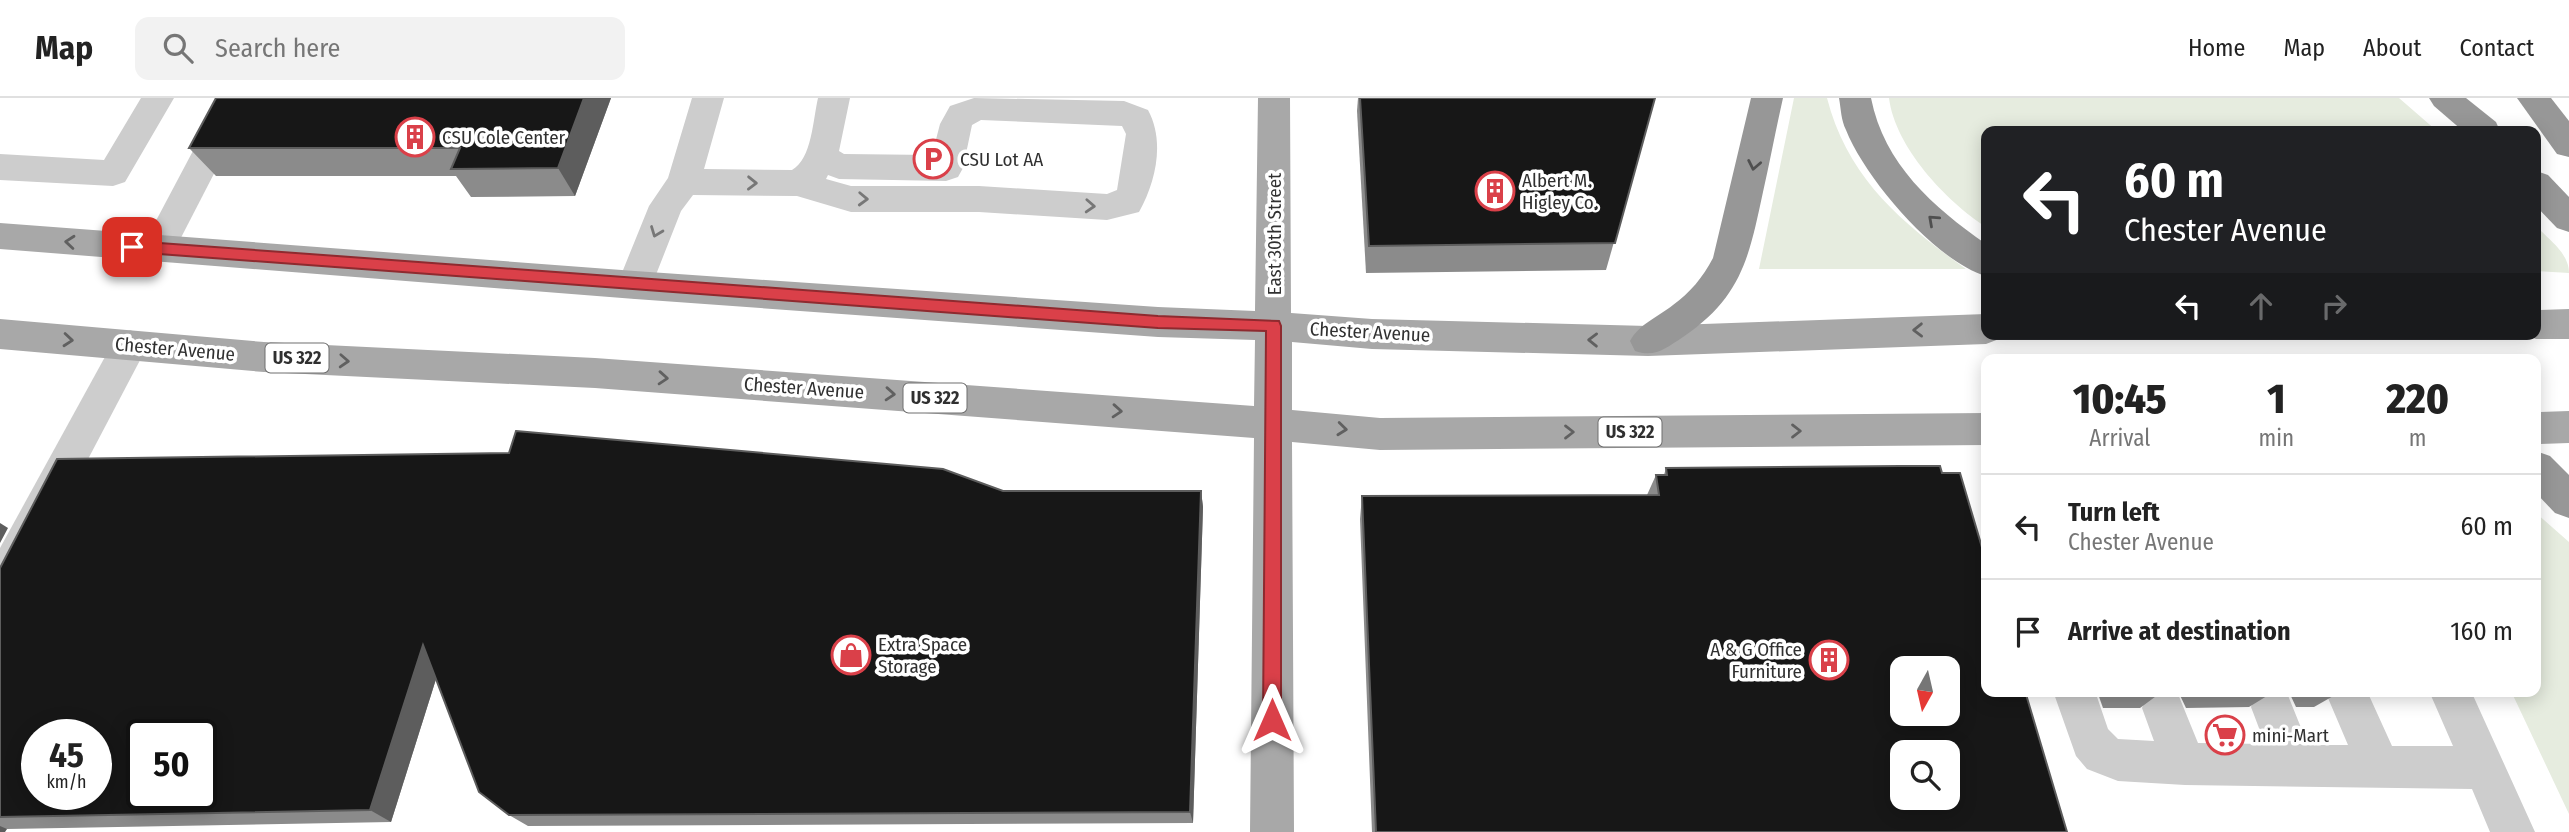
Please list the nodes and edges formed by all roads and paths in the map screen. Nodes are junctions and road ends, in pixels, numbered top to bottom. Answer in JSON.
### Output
{"nodes":[{"id":1,"x":158,"y":98,"type":"edge"},
{"id":2,"x":237,"y":98,"type":"edge"},
{"id":3,"x":708,"y":98,"type":"edge"},
{"id":4,"x":834,"y":98,"type":"edge"},
{"id":5,"x":1274,"y":98,"type":"edge"},
{"id":6,"x":1767,"y":98,"type":"edge"},
{"id":7,"x":1855,"y":98,"type":"edge"},
{"id":8,"x":2445,"y":98,"type":"edge"},
{"id":9,"x":2533,"y":98,"type":"edge"},
{"id":10,"x":2478,"y":126,"type":"edge"},
{"id":11,"x":2569,"y":145,"type":"edge"},
{"id":12,"x":821,"y":156,"type":"junction"},
{"id":13,"x":0,"y":167,"type":"edge"},
{"id":14,"x":946,"y":168,"type":"junction"},
{"id":15,"x":684,"y":182,"type":"junction"},
{"id":16,"x":797,"y":183,"type":"junction"},
{"id":17,"x":2541,"y":189,"type":"edge"},
{"id":18,"x":979,"y":199,"type":"junction"},
{"id":19,"x":2569,"y":219,"type":"edge"},
{"id":20,"x":0,"y":236,"type":"edge"},
{"id":21,"x":158,"y":249,"type":"junction"},
{"id":22,"x":1981,"y":259,"type":"edge"},
{"id":23,"x":635,"y":285,"type":"junction"},
{"id":24,"x":2541,"y":324,"type":"edge"},
{"id":25,"x":2569,"y":324,"type":"edge"},
{"id":26,"x":1273,"y":326,"type":"junction"},
{"id":27,"x":1981,"y":329,"type":"edge"},
{"id":28,"x":0,"y":334,"type":"edge"},
{"id":29,"x":1648,"y":341,"type":"junction"},
{"id":30,"x":130,"y":345,"type":"junction"},
{"id":31,"x":1274,"y":422,"type":"junction"},
{"id":32,"x":2569,"y":427,"type":"edge"},
{"id":33,"x":2541,"y":428,"type":"edge"},
{"id":34,"x":1981,"y":429,"type":"edge"},
{"id":35,"x":2541,"y":473,"type":"edge"},
{"id":36,"x":2569,"y":501,"type":"edge"},
{"id":37,"x":0,"y":587,"type":"edge"},
{"id":38,"x":2076,"y":697,"type":"edge"},
{"id":39,"x":2349,"y":697,"type":"edge"},
{"id":40,"x":2453,"y":697,"type":"edge"},
{"id":41,"x":2272,"y":707,"type":"dead end"},
{"id":42,"x":2163,"y":708,"type":"dead end"},
{"id":43,"x":2185,"y":764,"type":"junction"},
{"id":44,"x":2295,"y":766,"type":"junction"},
{"id":45,"x":2379,"y":767,"type":"junction"},
{"id":46,"x":2484,"y":768,"type":"junction"},
{"id":47,"x":1272,"y":832,"type":"edge"},
{"id":48,"x":2513,"y":832,"type":"edge"}],
"edges":[{"from":1,"to":13,"type":"street"},
{"from":2,"to":21,"type":"street"},
{"from":3,"to":15,"type":"street"},
{"from":4,"to":12,"type":"street"},
{"from":5,"to":26,"type":"main road","name":"East 30th Street"},
{"from":6,"to":29,"type":"highway","one_way":true},
{"from":22,"to":7,"type":"highway","one_way":true},
{"from":8,"to":10,"type":"highway"},
{"from":9,"to":11,"type":"highway"},
{"from":12,"to":14,"type":"street"},
{"from":12,"to":16,"type":"street"},
{"from":14,"to":18,"type":"street"},
{"from":18,"to":14,"type":"street","one_way":true},
{"from":15,"to":16,"type":"street","one_way":true},
{"from":15,"to":23,"type":"street","one_way":true},
{"from":16,"to":18,"type":"street","one_way":true},
{"from":17,"to":19,"type":"highway"},
{"from":21,"to":20,"type":"main road","name":"Chester Avenue","one_way":true},
{"from":21,"to":23,"type":"main road","name":"Chester Avenue"},
{"from":23,"to":26,"type":"main road","name":"Chester Avenue"},
{"from":24,"to":25,"type":"main road"},
{"from":29,"to":26,"type":"main road","name":"Chester Avenue","one_way":true},
{"from":26,"to":31,"type":"main road","name":"East 30th Street"},
{"from":27,"to":29,"type":"main road","name":"Chester Avenue","one_way":true},
{"from":28,"to":30,"type":"main road","name":"Chester Avenue","number":"US 322","one_way":true},
{"from":30,"to":31,"type":"main road","name":"Chester Avenue","number":"US 322","one_way":true},
{"from":30,"to":37,"type":"street"},
{"from":31,"to":34,"type":"main road","name":"Chester Avenue","number":"US 322","one_way":true},
{"from":31,"to":47,"type":"main road","name":"East 30th Street"},
{"from":32,"to":33,"type":"main road"},
{"from":35,"to":36,"type":"highway"},
{"from":38,"to":43,"type":"street"},
{"from":39,"to":45,"type":"street"},
{"from":40,"to":46,"type":"street"},
{"from":41,"to":44,"type":"street"},
{"from":42,"to":43,"type":"street"},
{"from":43,"to":44,"type":"street"},
{"from":44,"to":45,"type":"street"},
{"from":45,"to":46,"type":"street"},
{"from":46,"to":48,"type":"street"}]}
